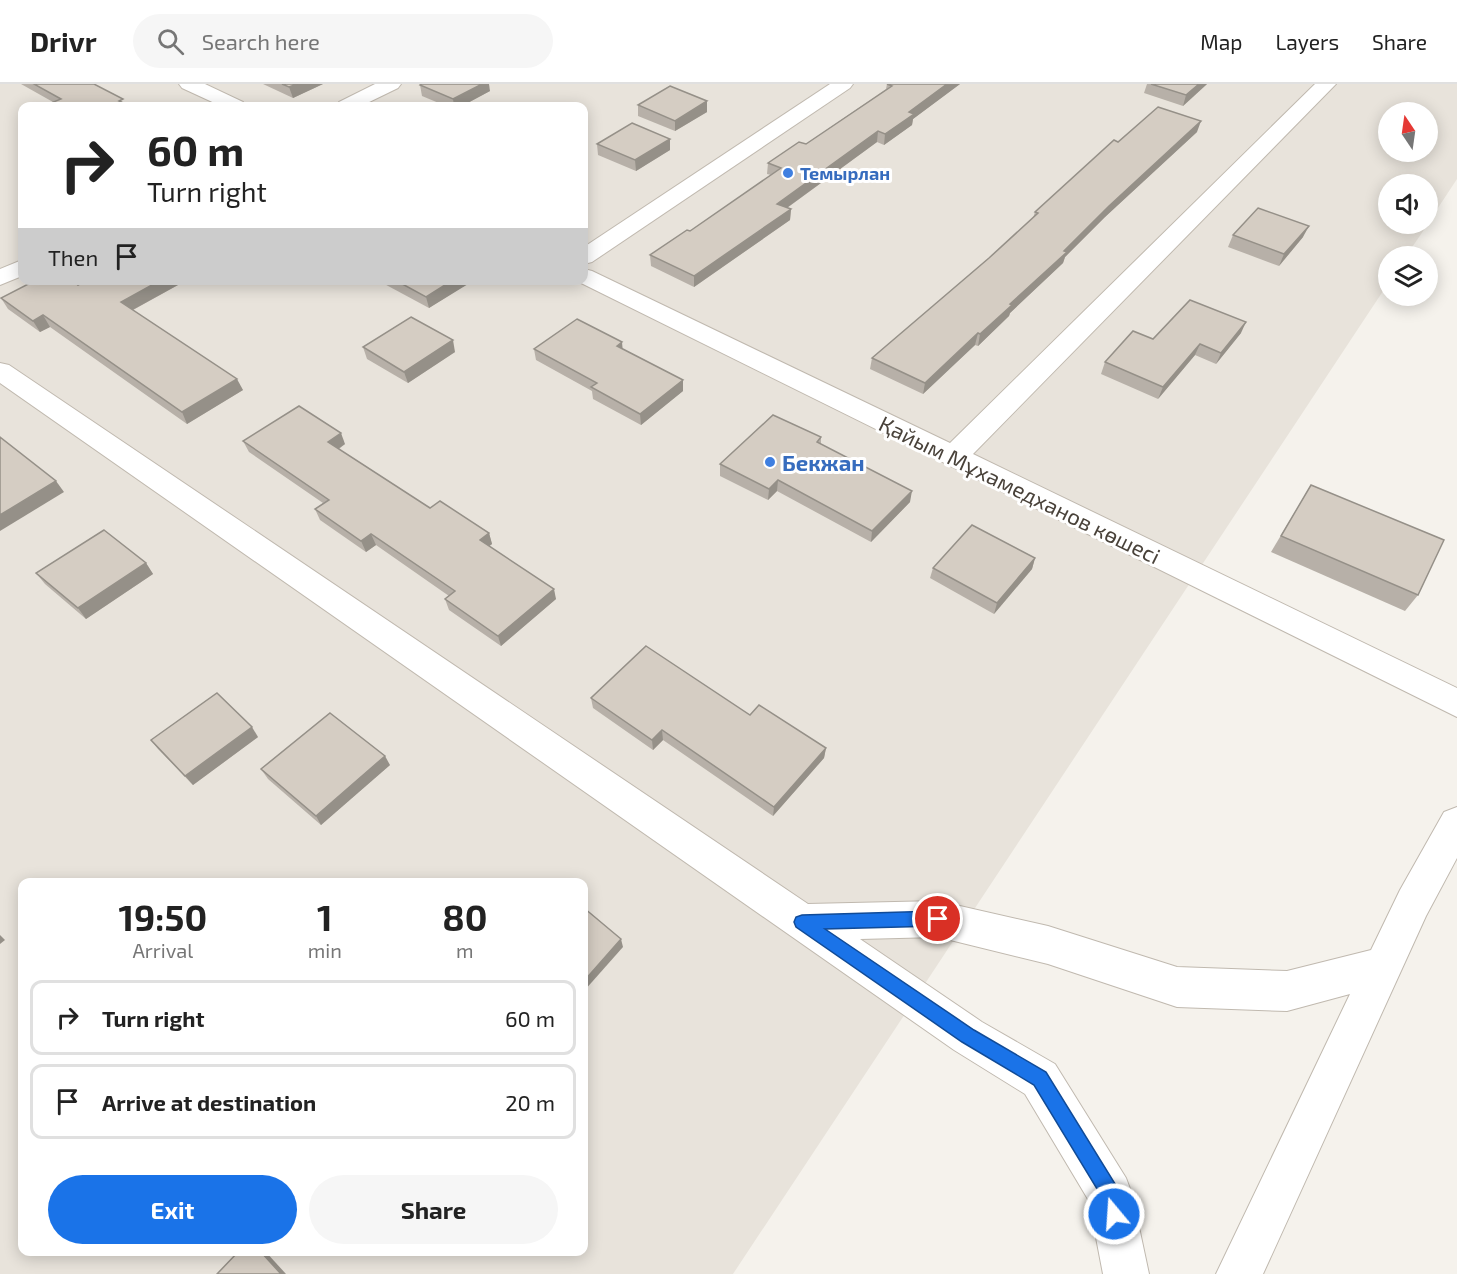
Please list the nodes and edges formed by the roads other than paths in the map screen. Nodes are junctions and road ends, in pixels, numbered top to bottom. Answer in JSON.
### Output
{"nodes":[{"id":1,"x":189,"y":84,"type":"edge"},
{"id":2,"x":391,"y":84,"type":"edge"},
{"id":3,"x":843,"y":84,"type":"edge"},
{"id":4,"x":1326,"y":84,"type":"edge"},
{"id":5,"x":227,"y":102,"type":"edge"},
{"id":6,"x":354,"y":102,"type":"edge"},
{"id":7,"x":588,"y":254,"type":"edge"},
{"id":8,"x":18,"y":269,"type":"edge"},
{"id":9,"x":0,"y":278,"type":"edge"},
{"id":10,"x":588,"y":278,"type":"edge"},
{"id":11,"x":0,"y":371,"type":"edge"},
{"id":12,"x":954,"y":456,"type":"junction"},
{"id":13,"x":1457,"y":703,"type":"edge"},
{"id":14,"x":1457,"y":823,"type":"edge"},
{"id":15,"x":802,"y":922,"type":"junction"},
{"id":16,"x":1384,"y":966,"type":"junction"},
{"id":17,"x":1126,"y":1274,"type":"edge"},
{"id":18,"x":1239,"y":1274,"type":"edge"}],
"edges":[{"from":1,"to":5,"type":"street"},
{"from":2,"to":6,"type":"street"},
{"from":3,"to":7,"type":"street"},
{"from":4,"to":12,"type":"street"},
{"from":8,"to":9,"type":"street"},
{"from":10,"to":12,"type":"street","name":"Қайым Мұхамедханов көшесі"},
{"from":11,"to":15,"type":"street"},
{"from":12,"to":13,"type":"street","name":"Қайым Мұхамедханов көшесі"},
{"from":14,"to":16,"type":"street"},
{"from":15,"to":16,"type":"street"},
{"from":15,"to":17,"type":"street"},
{"from":16,"to":18,"type":"street"}]}
